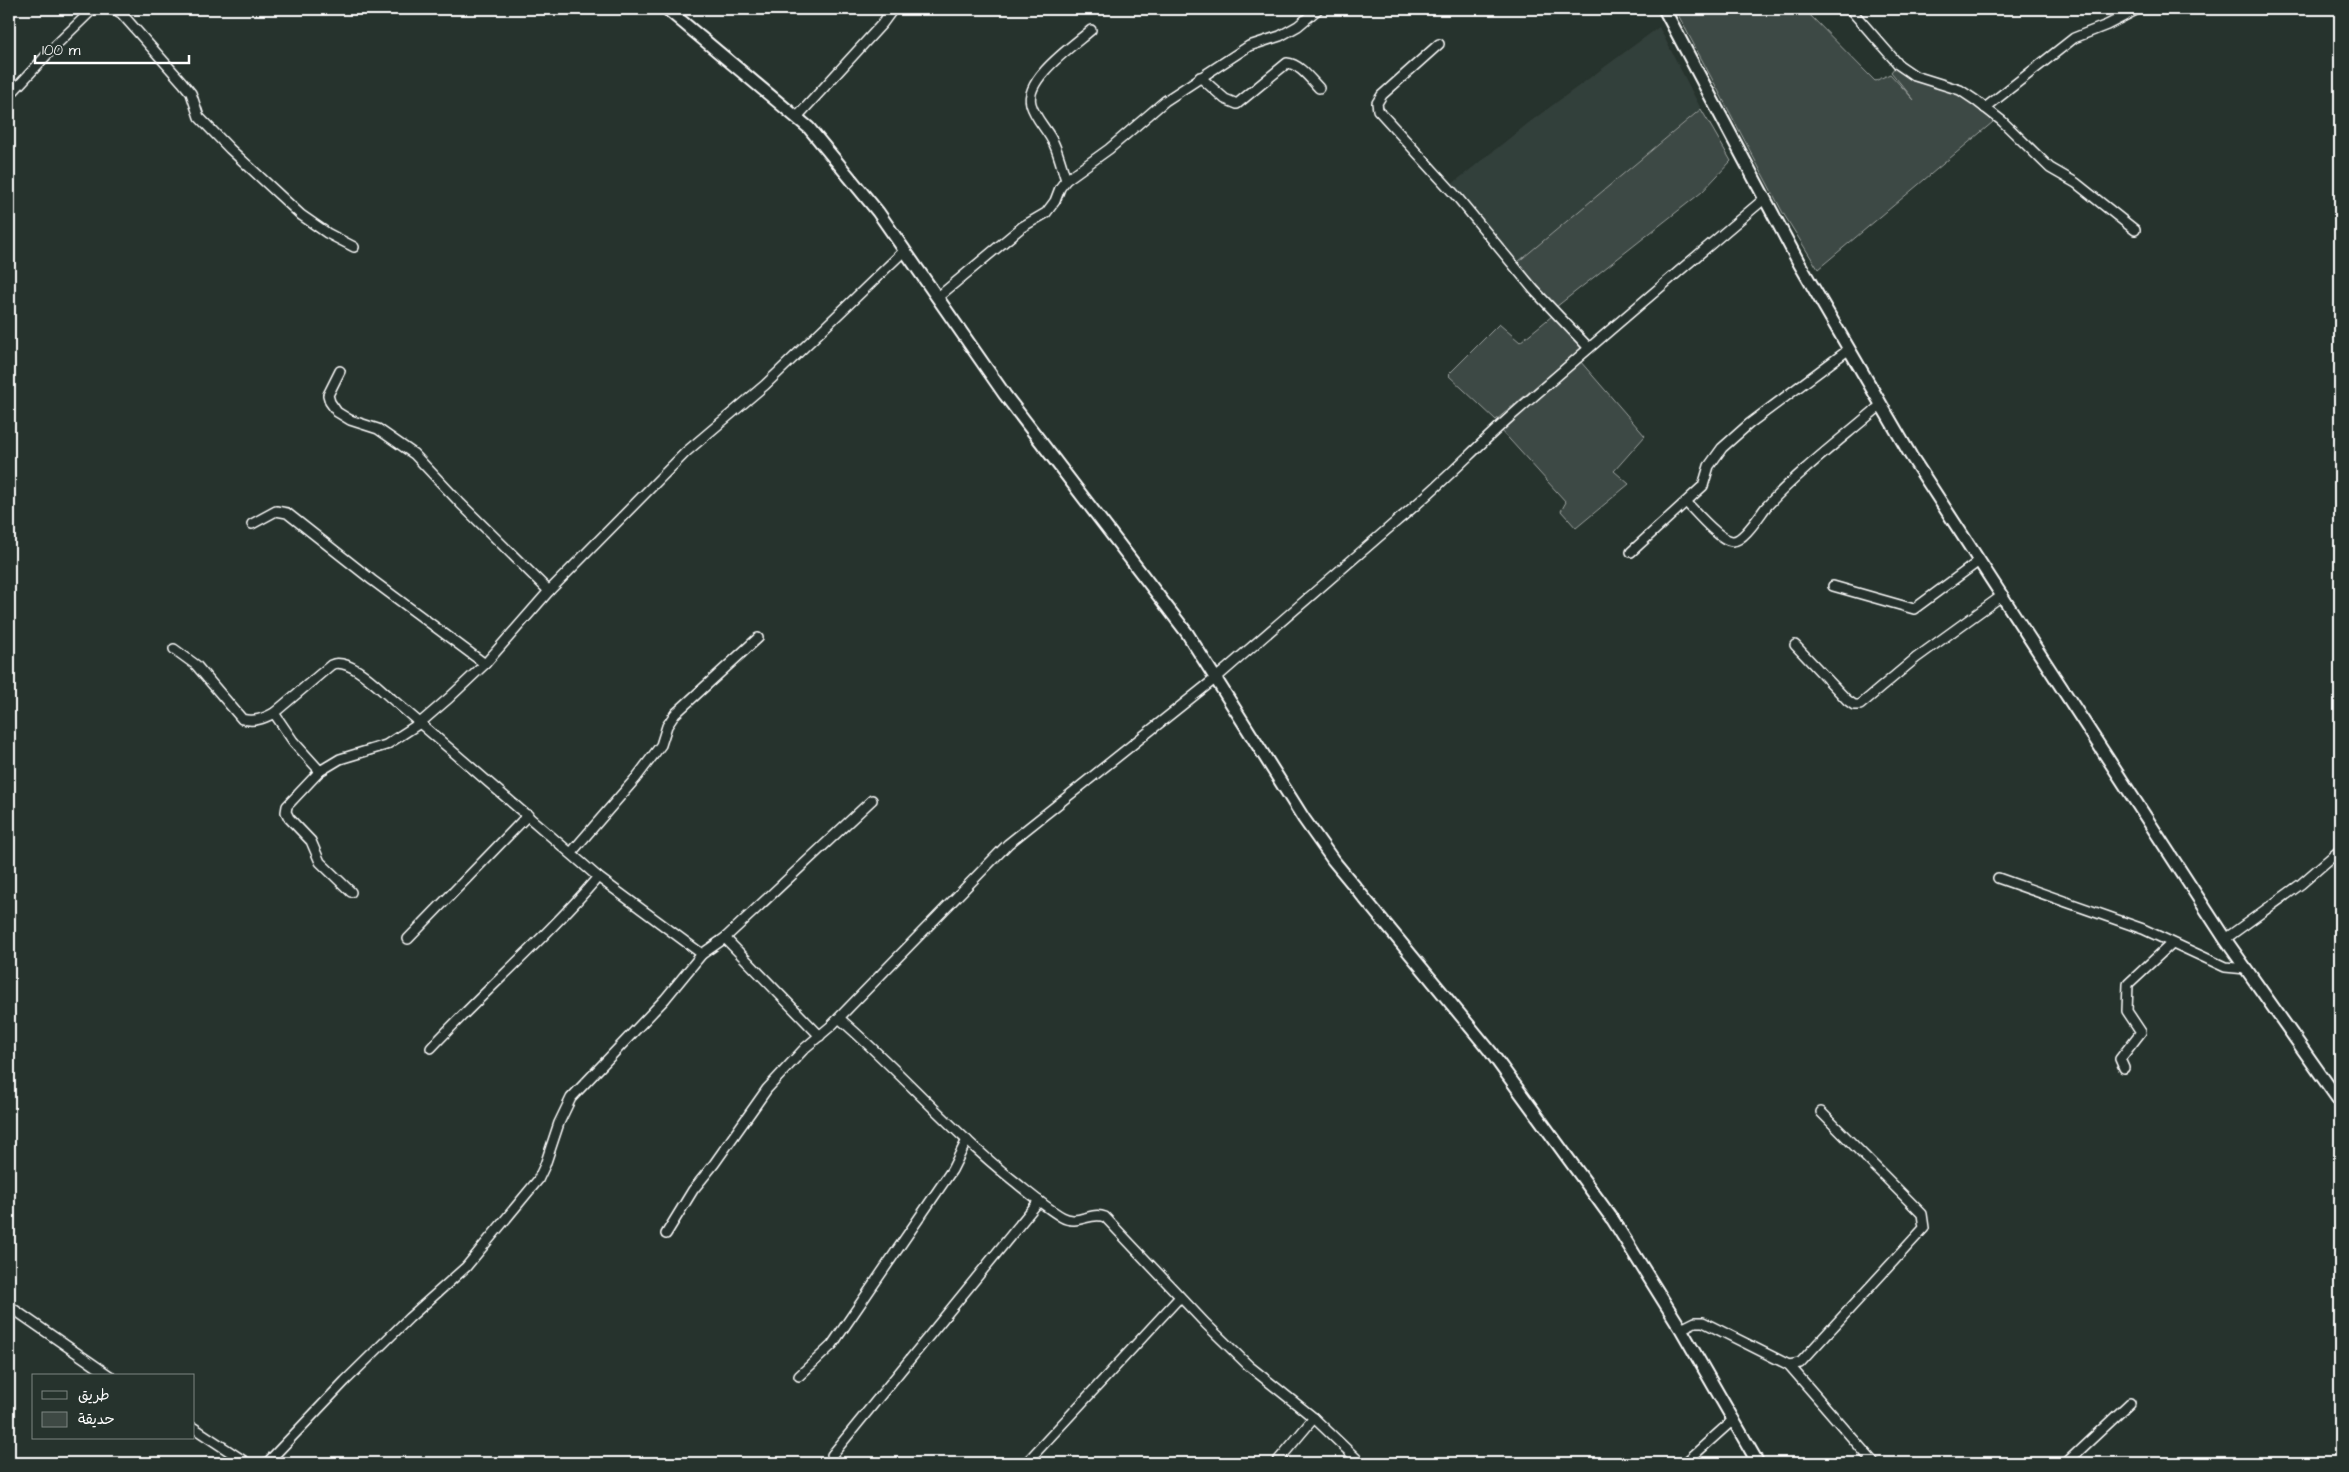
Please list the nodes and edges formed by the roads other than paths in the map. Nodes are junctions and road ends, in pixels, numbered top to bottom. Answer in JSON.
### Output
{"nodes":[{"id":1,"x":93,"y":9,"type":"edge"},
{"id":2,"x":114,"y":9,"type":"edge"},
{"id":3,"x":667,"y":9,"type":"edge"},
{"id":4,"x":893,"y":9,"type":"edge"},
{"id":5,"x":1318,"y":9,"type":"edge"},
{"id":6,"x":1664,"y":9,"type":"edge"},
{"id":7,"x":1850,"y":9,"type":"edge"},
{"id":8,"x":2138,"y":9,"type":"edge"},
{"id":9,"x":1091,"y":30,"type":"dead end"},
{"id":10,"x":1440,"y":44,"type":"dead end"},
{"id":11,"x":1200,"y":77,"type":"junction"},
{"id":12,"x":1319,"y":88,"type":"dead end"},
{"id":13,"x":9,"y":96,"type":"edge"},
{"id":14,"x":1985,"y":108,"type":"junction"},
{"id":15,"x":797,"y":117,"type":"junction"},
{"id":16,"x":1066,"y":180,"type":"junction"},
{"id":17,"x":1764,"y":199,"type":"junction"},
{"id":18,"x":2135,"y":230,"type":"dead end"},
{"id":19,"x":354,"y":247,"type":"dead end"},
{"id":20,"x":905,"y":250,"type":"junction"},
{"id":21,"x":938,"y":297,"type":"junction"},
{"id":22,"x":1588,"y":348,"type":"junction"},
{"id":23,"x":1848,"y":350,"type":"junction"},
{"id":24,"x":340,"y":371,"type":"dead end"},
{"id":25,"x":1881,"y":405,"type":"junction"},
{"id":26,"x":1686,"y":502,"type":"junction"},
{"id":27,"x":252,"y":524,"type":"dead end"},
{"id":28,"x":1631,"y":552,"type":"dead end"},
{"id":29,"x":1980,"y":561,"type":"junction"},
{"id":30,"x":1833,"y":586,"type":"dead end"},
{"id":31,"x":549,"y":591,"type":"junction"},
{"id":32,"x":2003,"y":595,"type":"junction"},
{"id":33,"x":758,"y":638,"type":"dead end"},
{"id":34,"x":1795,"y":645,"type":"dead end"},
{"id":35,"x":174,"y":649,"type":"dead end"},
{"id":36,"x":485,"y":664,"type":"junction"},
{"id":37,"x":1216,"y":678,"type":"junction"},
{"id":38,"x":274,"y":713,"type":"junction"},
{"id":39,"x":420,"y":723,"type":"junction"},
{"id":40,"x":320,"y":771,"type":"junction"},
{"id":41,"x":872,"y":800,"type":"dead end"},
{"id":42,"x":528,"y":816,"type":"junction"},
{"id":43,"x":2340,"y":850,"type":"edge"},
{"id":44,"x":571,"y":853,"type":"junction"},
{"id":45,"x":598,"y":877,"type":"junction"},
{"id":46,"x":1998,"y":878,"type":"dead end"},
{"id":47,"x":351,"y":892,"type":"dead end"},
{"id":48,"x":725,"y":938,"type":"junction"},
{"id":49,"x":408,"y":939,"type":"dead end"},
{"id":50,"x":2225,"y":939,"type":"junction"},
{"id":51,"x":2172,"y":944,"type":"junction"},
{"id":52,"x":702,"y":954,"type":"junction"},
{"id":53,"x":2246,"y":969,"type":"junction"},
{"id":54,"x":839,"y":1018,"type":"junction"},
{"id":55,"x":820,"y":1036,"type":"junction"},
{"id":56,"x":431,"y":1048,"type":"dead end"},
{"id":57,"x":2124,"y":1068,"type":"dead end"},
{"id":58,"x":2340,"y":1102,"type":"edge"},
{"id":59,"x":1821,"y":1112,"type":"dead end"},
{"id":60,"x":967,"y":1140,"type":"junction"},
{"id":61,"x":1039,"y":1201,"type":"junction"},
{"id":62,"x":666,"y":1234,"type":"dead end"},
{"id":63,"x":1180,"y":1297,"type":"junction"},
{"id":64,"x":9,"y":1306,"type":"edge"},
{"id":65,"x":1681,"y":1329,"type":"junction"},
{"id":66,"x":1789,"y":1365,"type":"junction"},
{"id":67,"x":107,"y":1374,"type":"edge"},
{"id":68,"x":799,"y":1376,"type":"dead end"},
{"id":69,"x":2130,"y":1403,"type":"dead end"},
{"id":70,"x":1314,"y":1418,"type":"junction"},
{"id":71,"x":1734,"y":1420,"type":"junction"},
{"id":72,"x":195,"y":1429,"type":"edge"},
{"id":73,"x":832,"y":1454,"type":"dead end"},
{"id":74,"x":247,"y":1463,"type":"edge"},
{"id":75,"x":267,"y":1463,"type":"edge"},
{"id":76,"x":1026,"y":1463,"type":"edge"},
{"id":77,"x":1276,"y":1463,"type":"edge"},
{"id":78,"x":1361,"y":1463,"type":"edge"},
{"id":79,"x":1685,"y":1463,"type":"edge"},
{"id":80,"x":1758,"y":1463,"type":"edge"},
{"id":81,"x":1874,"y":1463,"type":"edge"},
{"id":82,"x":2066,"y":1463,"type":"edge"}],
"edges":[{"from":1,"to":13,"type":"street"},
{"from":2,"to":19,"type":"street"},
{"from":3,"to":15,"type":"street"},
{"from":4,"to":15,"type":"street"},
{"from":5,"to":11,"type":"street"},
{"from":6,"to":17,"type":"street"},
{"from":7,"to":14,"type":"street"},
{"from":8,"to":14,"type":"street"},
{"from":9,"to":16,"type":"street"},
{"from":10,"to":22,"type":"street"},
{"from":11,"to":12,"type":"street"},
{"from":11,"to":16,"type":"street"},
{"from":14,"to":18,"type":"street"},
{"from":15,"to":20,"type":"street"},
{"from":16,"to":21,"type":"street"},
{"from":17,"to":22,"type":"street"},
{"from":17,"to":23,"type":"street"},
{"from":20,"to":21,"type":"street"},
{"from":20,"to":31,"type":"street"},
{"from":21,"to":37,"type":"street"},
{"from":22,"to":37,"type":"street"},
{"from":23,"to":25,"type":"street"},
{"from":23,"to":26,"type":"street"},
{"from":24,"to":31,"type":"street"},
{"from":25,"to":26,"type":"street"},
{"from":25,"to":29,"type":"street"},
{"from":26,"to":28,"type":"street"},
{"from":27,"to":36,"type":"street"},
{"from":29,"to":30,"type":"street"},
{"from":29,"to":32,"type":"street"},
{"from":31,"to":36,"type":"street"},
{"from":32,"to":34,"type":"street"},
{"from":32,"to":50,"type":"street"},
{"from":33,"to":44,"type":"street"},
{"from":35,"to":38,"type":"street"},
{"from":36,"to":39,"type":"street"},
{"from":37,"to":54,"type":"street"},
{"from":37,"to":65,"type":"street"},
{"from":38,"to":39,"type":"street"},
{"from":38,"to":40,"type":"street"},
{"from":39,"to":40,"type":"street"},
{"from":39,"to":42,"type":"street"},
{"from":40,"to":47,"type":"street"},
{"from":41,"to":48,"type":"street"},
{"from":42,"to":44,"type":"street"},
{"from":42,"to":49,"type":"street"},
{"from":43,"to":50,"type":"street"},
{"from":44,"to":45,"type":"street"},
{"from":45,"to":52,"type":"street"},
{"from":45,"to":56,"type":"street"},
{"from":46,"to":51,"type":"street"},
{"from":48,"to":52,"type":"street"},
{"from":48,"to":55,"type":"street"},
{"from":50,"to":53,"type":"street"},
{"from":51,"to":53,"type":"street"},
{"from":51,"to":57,"type":"street"},
{"from":52,"to":75,"type":"street"},
{"from":53,"to":58,"type":"street"},
{"from":54,"to":55,"type":"street"},
{"from":54,"to":60,"type":"street"},
{"from":55,"to":62,"type":"street"},
{"from":59,"to":66,"type":"street"},
{"from":60,"to":61,"type":"street"},
{"from":60,"to":68,"type":"street"},
{"from":61,"to":63,"type":"street"},
{"from":61,"to":73,"type":"street"},
{"from":63,"to":70,"type":"street"},
{"from":63,"to":76,"type":"street"},
{"from":64,"to":67,"type":"street"},
{"from":65,"to":66,"type":"street"},
{"from":65,"to":71,"type":"street"},
{"from":66,"to":81,"type":"street"},
{"from":69,"to":82,"type":"street"},
{"from":70,"to":77,"type":"street"},
{"from":70,"to":78,"type":"street"},
{"from":71,"to":79,"type":"street"},
{"from":71,"to":80,"type":"street"},
{"from":72,"to":74,"type":"street"}]}
